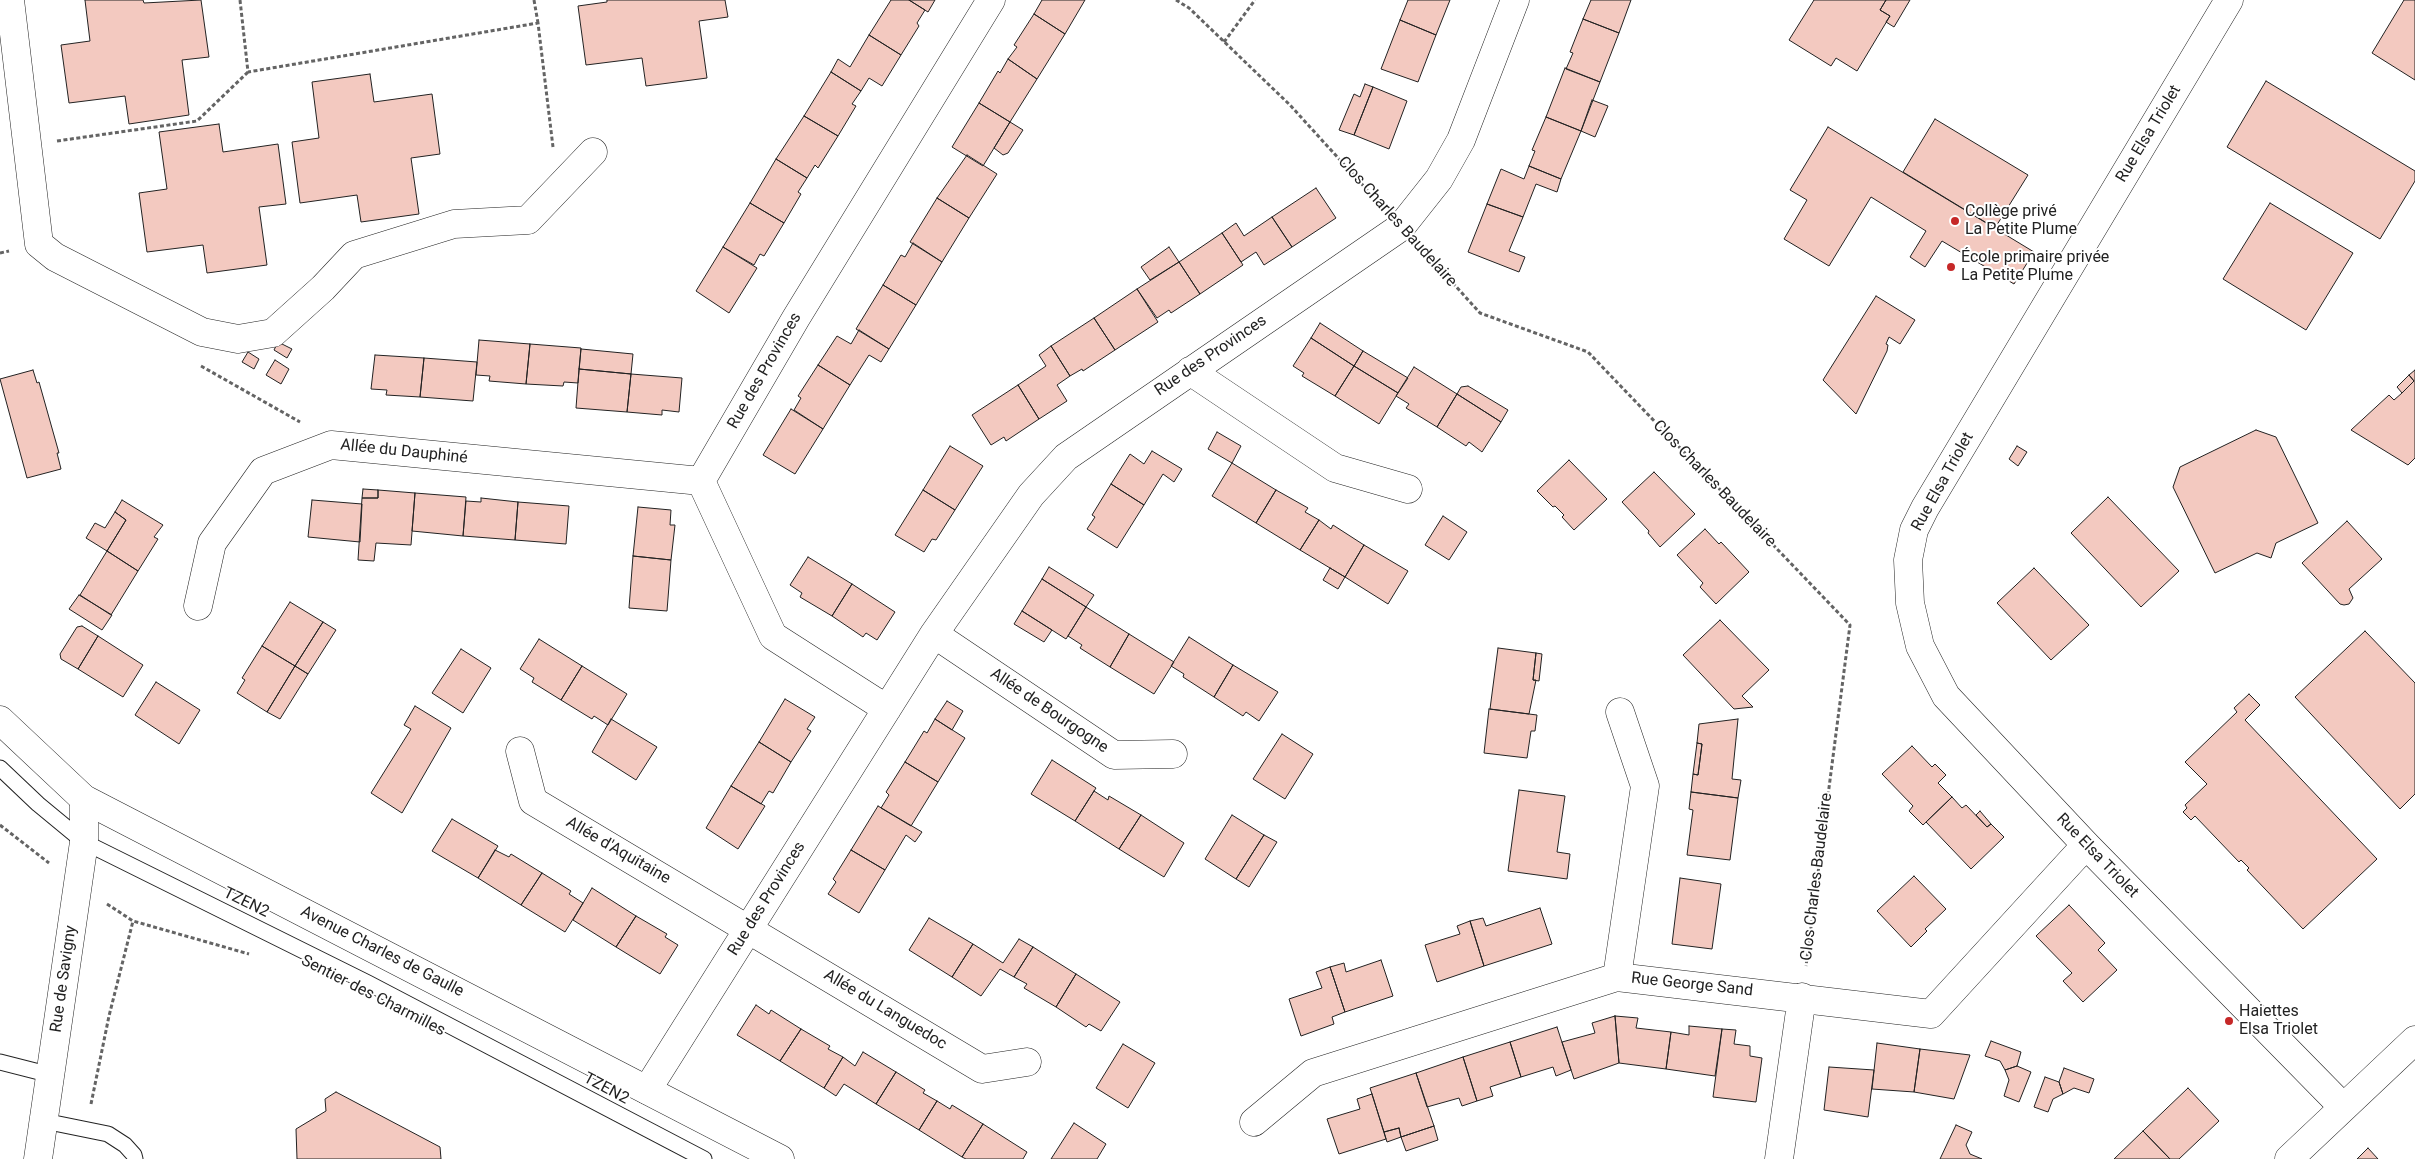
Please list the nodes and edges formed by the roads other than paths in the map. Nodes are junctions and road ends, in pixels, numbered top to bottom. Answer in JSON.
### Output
{"nodes":[{"id":1,"x":10,"y":0,"type":"edge"},
{"id":2,"x":991,"y":0,"type":"edge"},
{"id":3,"x":1515,"y":0,"type":"edge"},
{"id":4,"x":2229,"y":0,"type":"edge"},
{"id":5,"x":594,"y":152,"type":"dead end"},
{"id":6,"x":1190,"y":371,"type":"junction"},
{"id":7,"x":701,"y":481,"type":"junction"},
{"id":8,"x":1408,"y":489,"type":"dead end"},
{"id":9,"x":198,"y":606,"type":"dead end"},
{"id":10,"x":934,"y":634,"type":"junction"},
{"id":11,"x":887,"y":709,"type":"junction"},
{"id":12,"x":1620,"y":712,"type":"dead end"},
{"id":13,"x":0,"y":720,"type":"edge"},
{"id":14,"x":520,"y":751,"type":"dead end"},
{"id":15,"x":1174,"y":754,"type":"dead end"},
{"id":16,"x":0,"y":768,"type":"edge"},
{"id":17,"x":84,"y":799,"type":"junction"},
{"id":18,"x":84,"y":842,"type":"junction"},
{"id":19,"x":2086,"y":846,"type":"junction"},
{"id":20,"x":749,"y":928,"type":"junction"},
{"id":21,"x":1616,"y":977,"type":"junction"},
{"id":22,"x":1802,"y":997,"type":"junction"},
{"id":23,"x":2415,"y":1040,"type":"edge"},
{"id":24,"x":0,"y":1062,"type":"edge"},
{"id":25,"x":1027,"y":1062,"type":"dead end"},
{"id":26,"x":51,"y":1075,"type":"junction"},
{"id":27,"x":647,"y":1090,"type":"junction"},
{"id":28,"x":2343,"y":1107,"type":"junction"},
{"id":29,"x":44,"y":1121,"type":"junction"},
{"id":30,"x":1254,"y":1122,"type":"dead end"},
{"id":31,"x":38,"y":1159,"type":"edge"},
{"id":32,"x":135,"y":1159,"type":"edge"},
{"id":33,"x":704,"y":1159,"type":"edge"},
{"id":34,"x":780,"y":1159,"type":"edge"},
{"id":35,"x":1779,"y":1159,"type":"edge"},
{"id":36,"x":2289,"y":1159,"type":"edge"}],
"edges":[{"from":1,"to":5,"type":"street"},
{"from":2,"to":7,"type":"street","name":"Rue des Provinces"},
{"from":3,"to":6,"type":"street","name":"Rue des Provinces"},
{"from":4,"to":19,"type":"street","name":"Rue Elsa Triolet"},
{"from":6,"to":8,"type":"street"},
{"from":6,"to":10,"type":"street","name":"Rue des Provinces"},
{"from":7,"to":9,"type":"street","name":"Allée du Dauphiné"},
{"from":7,"to":11,"type":"street"},
{"from":10,"to":11,"type":"street","name":"Rue des Provinces"},
{"from":10,"to":15,"type":"street","name":"Allée de Bourgogne"},
{"from":11,"to":20,"type":"street","name":"Rue des Provinces"},
{"from":12,"to":21,"type":"street"},
{"from":13,"to":17,"type":"street","name":"Avenue Charles de Gaulle"},
{"from":14,"to":20,"type":"street","name":"Allée d'Aquitaine"},
{"from":16,"to":18,"type":"lane","name":"TZEN2"},
{"from":17,"to":18,"type":"street","name":"Rue de Savigny"},
{"from":17,"to":27,"type":"street","name":"Avenue Charles de Gaulle"},
{"from":18,"to":26,"type":"street","name":"Rue de Savigny"},
{"from":18,"to":33,"type":"lane","name":"TZEN2"},
{"from":19,"to":22,"type":"street","name":"Rue George Sand"},
{"from":19,"to":28,"type":"street","name":"Rue Elsa Triolet"},
{"from":20,"to":25,"type":"street","name":"Allée du Languedoc"},
{"from":20,"to":27,"type":"street","name":"Rue des Provinces"},
{"from":21,"to":22,"type":"street","name":"Rue George Sand"},
{"from":21,"to":30,"type":"street","name":"Rue George Sand"},
{"from":22,"to":35,"type":"street"},
{"from":23,"to":28,"type":"street"},
{"from":24,"to":26,"type":"lane"},
{"from":26,"to":29,"type":"street","name":"Rue de Savigny"},
{"from":27,"to":34,"type":"street","name":"Avenue Charles de Gaulle"},
{"from":28,"to":36,"type":"street"},
{"from":29,"to":31,"type":"street","name":"Rue de Savigny"},
{"from":29,"to":32,"type":"lane"}]}
